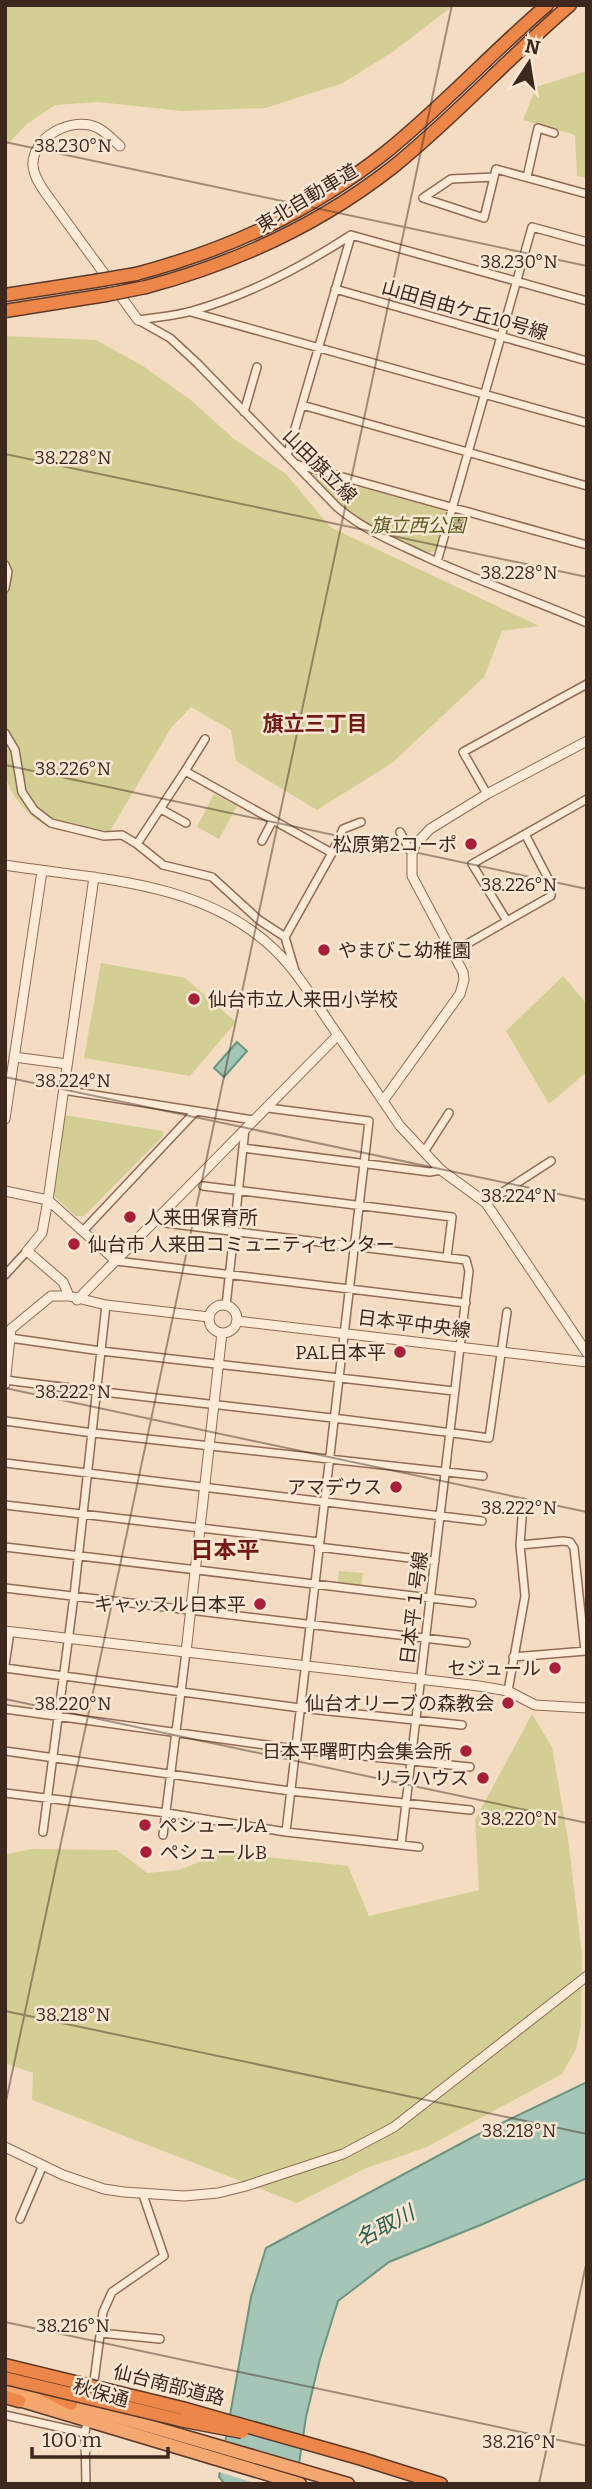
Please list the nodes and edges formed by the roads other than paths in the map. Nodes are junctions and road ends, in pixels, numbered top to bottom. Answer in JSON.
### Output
{"nodes":[{"id":1,"x":547,"y":5,"type":"edge"},
{"id":2,"x":570,"y":5,"type":"edge"},
{"id":3,"x":554,"y":133,"type":"dead end"},
{"id":4,"x":120,"y":146,"type":"dead end"},
{"id":5,"x":494,"y":177,"type":"junction"},
{"id":6,"x":527,"y":177,"type":"junction"},
{"id":7,"x":587,"y":194,"type":"edge"},
{"id":8,"x":351,"y":235,"type":"junction"},
{"id":9,"x":587,"y":242,"type":"edge"},
{"id":10,"x":516,"y":281,"type":"junction"},
{"id":11,"x":335,"y":289,"type":"junction"},
{"id":12,"x":5,"y":295,"type":"edge"},
{"id":13,"x":587,"y":301,"type":"edge"},
{"id":14,"x":5,"y":311,"type":"edge"},
{"id":15,"x":191,"y":312,"type":"junction"},
{"id":16,"x":138,"y":320,"type":"junction"},
{"id":17,"x":500,"y":337,"type":"junction"},
{"id":18,"x":319,"y":347,"type":"junction"},
{"id":19,"x":587,"y":361,"type":"edge"},
{"id":20,"x":257,"y":367,"type":"dead end"},
{"id":21,"x":486,"y":394,"type":"junction"},
{"id":22,"x":302,"y":405,"type":"junction"},
{"id":23,"x":244,"y":412,"type":"junction"},
{"id":24,"x":587,"y":423,"type":"edge"},
{"id":25,"x":469,"y":452,"type":"junction"},
{"id":26,"x":287,"y":456,"type":"junction"},
{"id":27,"x":295,"y":464,"type":"junction"},
{"id":28,"x":587,"y":486,"type":"edge"},
{"id":29,"x":453,"y":508,"type":"junction"},
{"id":30,"x":587,"y":545,"type":"edge"},
{"id":31,"x":437,"y":562,"type":"junction"},
{"id":32,"x":5,"y":565,"type":"edge"},
{"id":33,"x":5,"y":587,"type":"edge"},
{"id":34,"x":587,"y":623,"type":"edge"},
{"id":35,"x":587,"y":684,"type":"edge"},
{"id":36,"x":5,"y":733,"type":"edge"},
{"id":37,"x":205,"y":739,"type":"dead end"},
{"id":38,"x":587,"y":741,"type":"edge"},
{"id":39,"x":185,"y":771,"type":"junction"},
{"id":40,"x":487,"y":794,"type":"junction"},
{"id":41,"x":587,"y":799,"type":"edge"},
{"id":42,"x":161,"y":809,"type":"junction"},
{"id":43,"x":273,"y":821,"type":"junction"},
{"id":44,"x":361,"y":822,"type":"dead end"},
{"id":45,"x":186,"y":823,"type":"dead end"},
{"id":46,"x":400,"y":832,"type":"dead end"},
{"id":47,"x":525,"y":834,"type":"junction"},
{"id":48,"x":262,"y":841,"type":"dead end"},
{"id":49,"x":138,"y":844,"type":"junction"},
{"id":50,"x":332,"y":853,"type":"junction"},
{"id":51,"x":412,"y":854,"type":"junction"},
{"id":52,"x":5,"y":865,"type":"edge"},
{"id":53,"x":42,"y":871,"type":"junction"},
{"id":54,"x":94,"y":877,"type":"junction"},
{"id":55,"x":507,"y":921,"type":"junction"},
{"id":56,"x":285,"y":937,"type":"junction"},
{"id":57,"x":453,"y":952,"type":"junction"},
{"id":58,"x":296,"y":974,"type":"junction"},
{"id":59,"x":338,"y":1035,"type":"junction"},
{"id":60,"x":14,"y":1057,"type":"junction"},
{"id":61,"x":67,"y":1065,"type":"junction"},
{"id":62,"x":64,"y":1090,"type":"junction"},
{"id":63,"x":383,"y":1101,"type":"junction"},
{"id":64,"x":268,"y":1108,"type":"junction"},
{"id":65,"x":195,"y":1112,"type":"junction"},
{"id":66,"x":449,"y":1113,"type":"dead end"},
{"id":67,"x":5,"y":1119,"type":"edge"},
{"id":68,"x":253,"y":1120,"type":"junction"},
{"id":69,"x":245,"y":1128,"type":"junction"},
{"id":70,"x":243,"y":1148,"type":"junction"},
{"id":71,"x":424,"y":1152,"type":"junction"},
{"id":72,"x":551,"y":1161,"type":"dead end"},
{"id":73,"x":364,"y":1163,"type":"junction"},
{"id":74,"x":441,"y":1170,"type":"junction"},
{"id":75,"x":203,"y":1186,"type":"dead end"},
{"id":76,"x":5,"y":1191,"type":"edge"},
{"id":77,"x":237,"y":1191,"type":"junction"},
{"id":78,"x":48,"y":1200,"type":"junction"},
{"id":79,"x":486,"y":1203,"type":"junction"},
{"id":80,"x":359,"y":1206,"type":"junction"},
{"id":81,"x":165,"y":1223,"type":"dead end"},
{"id":82,"x":83,"y":1231,"type":"junction"},
{"id":83,"x":233,"y":1231,"type":"junction"},
{"id":84,"x":354,"y":1247,"type":"junction"},
{"id":85,"x":27,"y":1251,"type":"junction"},
{"id":86,"x":447,"y":1257,"type":"junction"},
{"id":87,"x":116,"y":1261,"type":"junction"},
{"id":88,"x":5,"y":1275,"type":"edge"},
{"id":89,"x":229,"y":1275,"type":"junction"},
{"id":90,"x":349,"y":1289,"type":"junction"},
{"id":91,"x":73,"y":1298,"type":"junction"},
{"id":92,"x":466,"y":1303,"type":"junction"},
{"id":93,"x":106,"y":1306,"type":"junction"},
{"id":94,"x":226,"y":1306,"type":"junction"},
{"id":95,"x":508,"y":1312,"type":"dead end"},
{"id":96,"x":209,"y":1317,"type":"junction"},
{"id":97,"x":237,"y":1321,"type":"junction"},
{"id":98,"x":344,"y":1332,"type":"junction"},
{"id":99,"x":222,"y":1333,"type":"junction"},
{"id":100,"x":10,"y":1338,"type":"junction"},
{"id":101,"x":459,"y":1347,"type":"junction"},
{"id":102,"x":101,"y":1351,"type":"junction"},
{"id":103,"x":501,"y":1353,"type":"junction"},
{"id":104,"x":587,"y":1353,"type":"edge"},
{"id":105,"x":587,"y":1362,"type":"edge"},
{"id":106,"x":219,"y":1364,"type":"junction"},
{"id":107,"x":338,"y":1378,"type":"junction"},
{"id":108,"x":6,"y":1382,"type":"edge"},
{"id":109,"x":454,"y":1391,"type":"junction"},
{"id":110,"x":96,"y":1392,"type":"junction"},
{"id":111,"x":213,"y":1405,"type":"junction"},
{"id":112,"x":335,"y":1417,"type":"junction"},
{"id":113,"x":5,"y":1421,"type":"edge"},
{"id":114,"x":93,"y":1433,"type":"junction"},
{"id":115,"x":450,"y":1433,"type":"junction"},
{"id":116,"x":209,"y":1446,"type":"junction"},
{"id":117,"x":330,"y":1458,"type":"junction"},
{"id":118,"x":5,"y":1463,"type":"edge"},
{"id":119,"x":88,"y":1472,"type":"junction"},
{"id":120,"x":446,"y":1473,"type":"junction"},
{"id":121,"x":483,"y":1476,"type":"dead end"},
{"id":122,"x":206,"y":1487,"type":"junction"},
{"id":123,"x":324,"y":1500,"type":"junction"},
{"id":124,"x":5,"y":1504,"type":"edge"},
{"id":125,"x":523,"y":1505,"type":"dead end"},
{"id":126,"x":82,"y":1515,"type":"junction"},
{"id":127,"x":441,"y":1515,"type":"junction"},
{"id":128,"x":482,"y":1521,"type":"dead end"},
{"id":129,"x":200,"y":1529,"type":"junction"},
{"id":130,"x":319,"y":1545,"type":"junction"},
{"id":131,"x":520,"y":1545,"type":"junction"},
{"id":132,"x":5,"y":1547,"type":"edge"},
{"id":133,"x":79,"y":1556,"type":"junction"},
{"id":134,"x":435,"y":1561,"type":"junction"},
{"id":135,"x":196,"y":1569,"type":"junction"},
{"id":136,"x":314,"y":1585,"type":"junction"},
{"id":137,"x":5,"y":1588,"type":"edge"},
{"id":138,"x":74,"y":1596,"type":"junction"},
{"id":139,"x":431,"y":1598,"type":"junction"},
{"id":140,"x":472,"y":1603,"type":"dead end"},
{"id":141,"x":191,"y":1610,"type":"junction"},
{"id":142,"x":310,"y":1625,"type":"junction"},
{"id":143,"x":8,"y":1632,"type":"edge"},
{"id":144,"x":68,"y":1638,"type":"junction"},
{"id":145,"x":425,"y":1638,"type":"junction"},
{"id":146,"x":466,"y":1643,"type":"dead end"},
{"id":147,"x":586,"y":1651,"type":"edge"},
{"id":148,"x":186,"y":1652,"type":"junction"},
{"id":149,"x":513,"y":1657,"type":"junction"},
{"id":150,"x":305,"y":1666,"type":"junction"},
{"id":151,"x":5,"y":1667,"type":"edge"},
{"id":152,"x":63,"y":1676,"type":"junction"},
{"id":153,"x":421,"y":1679,"type":"junction"},
{"id":154,"x":508,"y":1690,"type":"junction"},
{"id":155,"x":183,"y":1692,"type":"junction"},
{"id":156,"x":300,"y":1708,"type":"junction"},
{"id":157,"x":587,"y":1708,"type":"edge"},
{"id":158,"x":5,"y":1709,"type":"edge"},
{"id":159,"x":58,"y":1717,"type":"junction"},
{"id":160,"x":417,"y":1721,"type":"junction"},
{"id":161,"x":462,"y":1725,"type":"dead end"},
{"id":162,"x":177,"y":1732,"type":"junction"},
{"id":163,"x":295,"y":1749,"type":"junction"},
{"id":164,"x":5,"y":1751,"type":"edge"},
{"id":165,"x":52,"y":1757,"type":"junction"},
{"id":166,"x":412,"y":1761,"type":"junction"},
{"id":167,"x":470,"y":1767,"type":"dead end"},
{"id":168,"x":172,"y":1773,"type":"junction"},
{"id":169,"x":290,"y":1791,"type":"junction"},
{"id":170,"x":5,"y":1793,"type":"edge"},
{"id":171,"x":48,"y":1798,"type":"junction"},
{"id":172,"x":406,"y":1804,"type":"junction"},
{"id":173,"x":470,"y":1811,"type":"dead end"},
{"id":174,"x":167,"y":1814,"type":"junction"},
{"id":175,"x":43,"y":1832,"type":"dead end"},
{"id":176,"x":286,"y":1832,"type":"junction"},
{"id":177,"x":163,"y":1835,"type":"dead end"},
{"id":178,"x":401,"y":1844,"type":"junction"},
{"id":179,"x":419,"y":1847,"type":"dead end"},
{"id":180,"x":587,"y":1976,"type":"edge"},
{"id":181,"x":5,"y":2147,"type":"edge"},
{"id":182,"x":43,"y":2165,"type":"junction"},
{"id":183,"x":143,"y":2195,"type":"junction"},
{"id":184,"x":20,"y":2219,"type":"dead end"},
{"id":185,"x":100,"y":2333,"type":"junction"},
{"id":186,"x":160,"y":2339,"type":"dead end"},
{"id":187,"x":5,"y":2365,"type":"edge"},
{"id":188,"x":5,"y":2378,"type":"edge"},
{"id":189,"x":5,"y":2384,"type":"edge"},
{"id":190,"x":5,"y":2397,"type":"edge"},
{"id":191,"x":71,"y":2404,"type":"junction"},
{"id":192,"x":5,"y":2415,"type":"edge"},
{"id":193,"x":88,"y":2421,"type":"junction"},
{"id":194,"x":362,"y":2459,"type":"junction"},
{"id":195,"x":303,"y":2478,"type":"edge"},
{"id":196,"x":86,"y":2484,"type":"edge"},
{"id":197,"x":348,"y":2484,"type":"edge"},
{"id":198,"x":440,"y":2484,"type":"edge"}],
"edges":[{"from":1,"to":12,"type":"highway","name":"東北自動車道","bridge":true},
{"from":2,"to":14,"type":"highway","name":"東北自動車道","bridge":true},
{"from":3,"to":6,"type":"street"},
{"from":4,"to":16,"type":"street"},
{"from":5,"to":5,"type":"street"},
{"from":5,"to":6,"type":"street"},
{"from":6,"to":7,"type":"street"},
{"from":8,"to":10,"type":"street"},
{"from":8,"to":11,"type":"street"},
{"from":8,"to":15,"type":"street"},
{"from":9,"to":10,"type":"street"},
{"from":10,"to":13,"type":"street"},
{"from":10,"to":17,"type":"street"},
{"from":11,"to":17,"type":"street","name":"山田自由ケ丘10号線"},
{"from":11,"to":18,"type":"street"},
{"from":15,"to":16,"type":"street"},
{"from":15,"to":18,"type":"street"},
{"from":16,"to":23,"type":"street","name":"山田旗立線"},
{"from":17,"to":19,"type":"street","name":"山田自由ケ丘10号線"},
{"from":17,"to":21,"type":"street"},
{"from":18,"to":21,"type":"street"},
{"from":18,"to":22,"type":"street"},
{"from":20,"to":23,"type":"street"},
{"from":21,"to":24,"type":"street"},
{"from":21,"to":25,"type":"street"},
{"from":22,"to":25,"type":"street"},
{"from":22,"to":26,"type":"street"},
{"from":23,"to":26,"type":"street","name":"山田旗立線"},
{"from":25,"to":28,"type":"street"},
{"from":25,"to":29,"type":"street"},
{"from":26,"to":27,"type":"street","name":"山田旗立線"},
{"from":27,"to":29,"type":"street"},
{"from":27,"to":31,"type":"street","name":"山田旗立線"},
{"from":29,"to":30,"type":"street"},
{"from":29,"to":31,"type":"street"},
{"from":31,"to":34,"type":"street","name":"山田旗立線"},
{"from":32,"to":33,"type":"street"},
{"from":35,"to":40,"type":"street"},
{"from":36,"to":49,"type":"street"},
{"from":37,"to":39,"type":"street"},
{"from":38,"to":40,"type":"street"},
{"from":39,"to":42,"type":"street"},
{"from":39,"to":43,"type":"street"},
{"from":40,"to":51,"type":"street"},
{"from":41,"to":47,"type":"street"},
{"from":42,"to":45,"type":"street"},
{"from":42,"to":49,"type":"street"},
{"from":43,"to":48,"type":"street"},
{"from":43,"to":50,"type":"street"},
{"from":44,"to":50,"type":"street"},
{"from":46,"to":51,"type":"street"},
{"from":47,"to":55,"type":"street"},
{"from":47,"to":55,"type":"street"},
{"from":49,"to":56,"type":"street"},
{"from":50,"to":56,"type":"street"},
{"from":51,"to":57,"type":"street"},
{"from":52,"to":53,"type":"street"},
{"from":53,"to":54,"type":"street"},
{"from":53,"to":60,"type":"street"},
{"from":54,"to":58,"type":"street"},
{"from":54,"to":61,"type":"street"},
{"from":55,"to":57,"type":"street"},
{"from":56,"to":58,"type":"street"},
{"from":57,"to":63,"type":"street"},
{"from":58,"to":59,"type":"street"},
{"from":59,"to":63,"type":"street"},
{"from":59,"to":64,"type":"street"},
{"from":60,"to":61,"type":"street"},
{"from":60,"to":67,"type":"street"},
{"from":61,"to":62,"type":"street"},
{"from":62,"to":65,"type":"street"},
{"from":62,"to":78,"type":"street"},
{"from":63,"to":71,"type":"street"},
{"from":64,"to":68,"type":"street"},
{"from":64,"to":73,"type":"street"},
{"from":65,"to":68,"type":"street"},
{"from":65,"to":82,"type":"street"},
{"from":66,"to":71,"type":"street"},
{"from":68,"to":69,"type":"street"},
{"from":69,"to":70,"type":"street"},
{"from":69,"to":87,"type":"street"},
{"from":70,"to":73,"type":"street"},
{"from":70,"to":77,"type":"street"},
{"from":71,"to":74,"type":"street"},
{"from":72,"to":79,"type":"street"},
{"from":73,"to":74,"type":"street"},
{"from":73,"to":80,"type":"street"},
{"from":74,"to":79,"type":"street"},
{"from":75,"to":77,"type":"street"},
{"from":76,"to":78,"type":"street"},
{"from":77,"to":80,"type":"street"},
{"from":77,"to":83,"type":"street"},
{"from":78,"to":82,"type":"street"},
{"from":78,"to":85,"type":"street"},
{"from":79,"to":104,"type":"street"},
{"from":80,"to":84,"type":"street"},
{"from":80,"to":86,"type":"street"},
{"from":81,"to":83,"type":"street"},
{"from":82,"to":87,"type":"street"},
{"from":83,"to":84,"type":"street"},
{"from":83,"to":89,"type":"street"},
{"from":84,"to":86,"type":"street"},
{"from":84,"to":90,"type":"street"},
{"from":85,"to":88,"type":"street"},
{"from":85,"to":91,"type":"street"},
{"from":86,"to":92,"type":"street","name":"日本平１号線"},
{"from":87,"to":89,"type":"street"},
{"from":87,"to":91,"type":"street"},
{"from":89,"to":90,"type":"street"},
{"from":89,"to":94,"type":"street"},
{"from":90,"to":92,"type":"street"},
{"from":90,"to":98,"type":"street"},
{"from":91,"to":93,"type":"street"},
{"from":91,"to":100,"type":"street"},
{"from":92,"to":101,"type":"street","name":"日本平１号線"},
{"from":93,"to":96,"type":"street"},
{"from":93,"to":102,"type":"street"},
{"from":94,"to":96,"type":"street"},
{"from":94,"to":97,"type":"street"},
{"from":95,"to":103,"type":"street"},
{"from":96,"to":99,"type":"street"},
{"from":97,"to":98,"type":"street","name":"日本平中央線"},
{"from":97,"to":99,"type":"street"},
{"from":98,"to":101,"type":"street","name":"日本平中央線"},
{"from":98,"to":107,"type":"street"},
{"from":99,"to":106,"type":"street"},
{"from":100,"to":102,"type":"street"},
{"from":100,"to":108,"type":"street"},
{"from":101,"to":103,"type":"street","name":"日本平中央線"},
{"from":101,"to":109,"type":"street","name":"日本平１号線"},
{"from":102,"to":106,"type":"street"},
{"from":102,"to":110,"type":"street"},
{"from":103,"to":105,"type":"street","name":"日本平中央線"},
{"from":103,"to":115,"type":"street"},
{"from":106,"to":107,"type":"street"},
{"from":106,"to":111,"type":"street"},
{"from":107,"to":109,"type":"street"},
{"from":107,"to":112,"type":"street"},
{"from":108,"to":110,"type":"street"},
{"from":109,"to":115,"type":"street","name":"日本平１号線"},
{"from":110,"to":111,"type":"street"},
{"from":110,"to":114,"type":"street"},
{"from":111,"to":112,"type":"street"},
{"from":111,"to":116,"type":"street"},
{"from":112,"to":115,"type":"street"},
{"from":112,"to":117,"type":"street"},
{"from":113,"to":114,"type":"street"},
{"from":114,"to":116,"type":"street"},
{"from":114,"to":119,"type":"street"},
{"from":115,"to":120,"type":"street","name":"日本平１号線"},
{"from":116,"to":117,"type":"street"},
{"from":116,"to":122,"type":"street"},
{"from":117,"to":120,"type":"street"},
{"from":117,"to":123,"type":"street"},
{"from":118,"to":119,"type":"street"},
{"from":119,"to":122,"type":"street"},
{"from":119,"to":126,"type":"street"},
{"from":120,"to":121,"type":"street"},
{"from":120,"to":127,"type":"street","name":"日本平１号線"},
{"from":122,"to":123,"type":"street"},
{"from":122,"to":129,"type":"street"},
{"from":123,"to":127,"type":"street"},
{"from":123,"to":130,"type":"street"},
{"from":124,"to":126,"type":"street"},
{"from":125,"to":131,"type":"street"},
{"from":126,"to":129,"type":"street"},
{"from":126,"to":133,"type":"street"},
{"from":127,"to":128,"type":"street"},
{"from":127,"to":134,"type":"street","name":"日本平１号線"},
{"from":129,"to":130,"type":"street"},
{"from":129,"to":135,"type":"street"},
{"from":130,"to":134,"type":"street"},
{"from":130,"to":136,"type":"street"},
{"from":131,"to":147,"type":"street"},
{"from":131,"to":149,"type":"street"},
{"from":132,"to":133,"type":"street"},
{"from":133,"to":135,"type":"street"},
{"from":133,"to":138,"type":"street"},
{"from":134,"to":139,"type":"street","name":"日本平１号線"},
{"from":135,"to":136,"type":"street"},
{"from":135,"to":141,"type":"street"},
{"from":136,"to":139,"type":"street"},
{"from":136,"to":142,"type":"street"},
{"from":137,"to":138,"type":"street"},
{"from":138,"to":141,"type":"street"},
{"from":138,"to":144,"type":"street"},
{"from":139,"to":140,"type":"street"},
{"from":139,"to":145,"type":"street","name":"日本平１号線"},
{"from":141,"to":142,"type":"street"},
{"from":141,"to":148,"type":"street"},
{"from":142,"to":145,"type":"street"},
{"from":142,"to":150,"type":"street"},
{"from":143,"to":144,"type":"street"},
{"from":143,"to":151,"type":"street"},
{"from":144,"to":148,"type":"street"},
{"from":144,"to":152,"type":"street"},
{"from":145,"to":146,"type":"street"},
{"from":145,"to":153,"type":"street","name":"日本平１号線"},
{"from":147,"to":149,"type":"street"},
{"from":148,"to":150,"type":"street"},
{"from":148,"to":155,"type":"street"},
{"from":149,"to":154,"type":"street"},
{"from":150,"to":153,"type":"street"},
{"from":150,"to":156,"type":"street"},
{"from":151,"to":152,"type":"street"},
{"from":152,"to":155,"type":"street"},
{"from":152,"to":159,"type":"street"},
{"from":153,"to":154,"type":"street"},
{"from":153,"to":160,"type":"street","name":"日本平１号線"},
{"from":154,"to":157,"type":"street"},
{"from":155,"to":156,"type":"street"},
{"from":155,"to":162,"type":"street"},
{"from":156,"to":160,"type":"street"},
{"from":156,"to":163,"type":"street"},
{"from":158,"to":159,"type":"street"},
{"from":159,"to":162,"type":"street"},
{"from":159,"to":165,"type":"street"},
{"from":160,"to":161,"type":"street"},
{"from":160,"to":166,"type":"street","name":"日本平１号線"},
{"from":162,"to":163,"type":"street"},
{"from":162,"to":168,"type":"street"},
{"from":163,"to":166,"type":"street"},
{"from":163,"to":169,"type":"street"},
{"from":164,"to":165,"type":"street"},
{"from":165,"to":168,"type":"street"},
{"from":165,"to":171,"type":"street"},
{"from":166,"to":167,"type":"street"},
{"from":166,"to":172,"type":"street","name":"日本平１号線"},
{"from":168,"to":169,"type":"street"},
{"from":168,"to":174,"type":"street"},
{"from":169,"to":172,"type":"street"},
{"from":169,"to":176,"type":"street"},
{"from":170,"to":171,"type":"street"},
{"from":171,"to":174,"type":"street"},
{"from":171,"to":175,"type":"street"},
{"from":172,"to":173,"type":"street"},
{"from":172,"to":178,"type":"street","name":"日本平１号線"},
{"from":174,"to":176,"type":"street"},
{"from":174,"to":177,"type":"street"},
{"from":176,"to":178,"type":"street"},
{"from":178,"to":179,"type":"street"},
{"from":180,"to":183,"type":"street"},
{"from":181,"to":182,"type":"street"},
{"from":182,"to":183,"type":"street"},
{"from":182,"to":184,"type":"street"},
{"from":183,"to":185,"type":"street"},
{"from":185,"to":186,"type":"street"},
{"from":185,"to":193,"type":"street"},
{"from":187,"to":191,"type":"highway"},
{"from":187,"to":194,"type":"highway","name":"仙台南部道路","bridge":true},
{"from":188,"to":194,"type":"highway","name":"仙台南部道路","bridge":true},
{"from":189,"to":191,"type":"highway","name":"秋保通"},
{"from":190,"to":193,"type":"highway","name":"秋保通"},
{"from":191,"to":193,"type":"highway","name":"秋保通"},
{"from":192,"to":193,"type":"street"},
{"from":193,"to":195,"type":"highway","name":"秋保通"},
{"from":193,"to":196,"type":"street"},
{"from":194,"to":198,"type":"highway","name":"仙台南部道路"},
{"from":195,"to":197,"type":"highway","name":"秋保通"}]}
